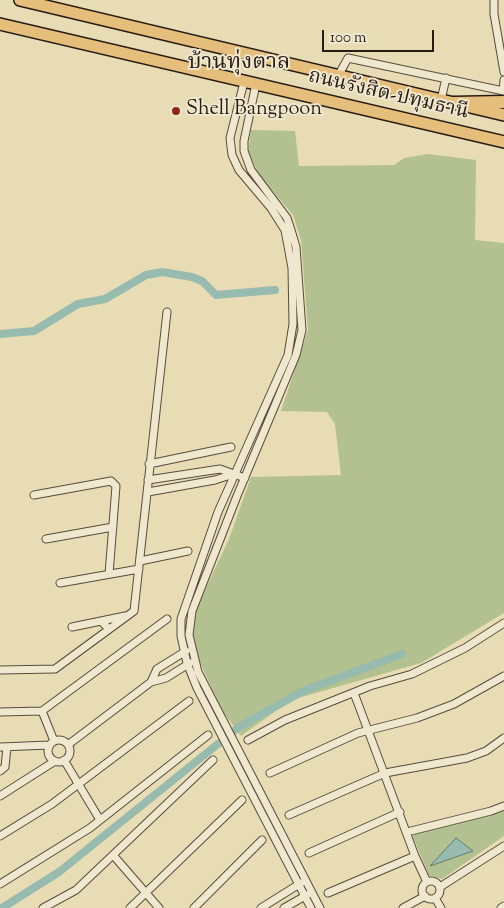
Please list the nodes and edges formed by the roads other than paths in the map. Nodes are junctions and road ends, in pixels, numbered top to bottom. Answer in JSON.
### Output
{"nodes":[{"id":1,"x":20,"y":0,"type":"edge"},
{"id":2,"x":494,"y":0,"type":"edge"},
{"id":3,"x":52,"y":4,"type":"edge"},
{"id":4,"x":0,"y":24,"type":"edge"},
{"id":5,"x":504,"y":72,"type":"edge"},
{"id":6,"x":338,"y":76,"type":"junction"},
{"id":7,"x":446,"y":78,"type":"junction"},
{"id":8,"x":504,"y":80,"type":"edge"},
{"id":9,"x":243,"y":86,"type":"junction"},
{"id":10,"x":255,"y":89,"type":"junction"},
{"id":11,"x":504,"y":95,"type":"edge"},
{"id":12,"x":440,"y":100,"type":"junction"},
{"id":13,"x":454,"y":103,"type":"junction"},
{"id":14,"x":504,"y":115,"type":"edge"},
{"id":15,"x":504,"y":142,"type":"edge"},
{"id":16,"x":257,"y":179,"type":"junction"},
{"id":17,"x":250,"y":184,"type":"junction"},
{"id":18,"x":167,"y":312,"type":"dead end"},
{"id":19,"x":257,"y":419,"type":"junction"},
{"id":20,"x":269,"y":420,"type":"junction"},
{"id":21,"x":231,"y":447,"type":"dead end"},
{"id":22,"x":149,"y":464,"type":"junction"},
{"id":23,"x":234,"y":474,"type":"junction"},
{"id":24,"x":245,"y":478,"type":"junction"},
{"id":25,"x":148,"y":480,"type":"junction"},
{"id":26,"x":148,"y":492,"type":"junction"},
{"id":27,"x":34,"y":495,"type":"dead end"},
{"id":28,"x":113,"y":527,"type":"junction"},
{"id":29,"x":210,"y":534,"type":"junction"},
{"id":30,"x":221,"y":537,"type":"junction"},
{"id":31,"x":46,"y":539,"type":"dead end"},
{"id":32,"x":188,"y":552,"type":"dead end"},
{"id":33,"x":139,"y":565,"type":"junction"},
{"id":34,"x":109,"y":574,"type":"junction"},
{"id":35,"x":60,"y":583,"type":"dead end"},
{"id":36,"x":128,"y":615,"type":"junction"},
{"id":37,"x":168,"y":618,"type":"dead end"},
{"id":38,"x":101,"y":621,"type":"junction"},
{"id":39,"x":504,"y":623,"type":"edge"},
{"id":40,"x":72,"y":627,"type":"dead end"},
{"id":41,"x":109,"y":629,"type":"junction"},
{"id":42,"x":192,"y":648,"type":"junction"},
{"id":43,"x":184,"y":652,"type":"junction"},
{"id":44,"x":195,"y":661,"type":"junction"},
{"id":45,"x":187,"y":665,"type":"junction"},
{"id":46,"x":0,"y":670,"type":"edge"},
{"id":47,"x":504,"y":676,"type":"edge"},
{"id":48,"x":151,"y":682,"type":"junction"},
{"id":49,"x":354,"y":693,"type":"junction"},
{"id":50,"x":189,"y":701,"type":"dead end"},
{"id":51,"x":42,"y":711,"type":"junction"},
{"id":52,"x":0,"y":712,"type":"edge"},
{"id":53,"x":219,"y":723,"type":"junction"},
{"id":54,"x":368,"y":730,"type":"junction"},
{"id":55,"x":208,"y":735,"type":"dead end"},
{"id":56,"x":504,"y":738,"type":"edge"},
{"id":57,"x":248,"y":740,"type":"dead end"},
{"id":58,"x":52,"y":743,"type":"junction"},
{"id":59,"x":69,"y":744,"type":"junction"},
{"id":60,"x":231,"y":746,"type":"junction"},
{"id":61,"x":3,"y":747,"type":"edge"},
{"id":62,"x":64,"y":760,"type":"junction"},
{"id":63,"x":213,"y":760,"type":"dead end"},
{"id":64,"x":55,"y":761,"type":"junction"},
{"id":65,"x":0,"y":771,"type":"edge"},
{"id":66,"x":270,"y":773,"type":"dead end"},
{"id":67,"x":385,"y":773,"type":"junction"},
{"id":68,"x":78,"y":785,"type":"junction"},
{"id":69,"x":0,"y":796,"type":"edge"},
{"id":70,"x":242,"y":800,"type":"dead end"},
{"id":71,"x":504,"y":806,"type":"edge"},
{"id":72,"x":400,"y":812,"type":"junction"},
{"id":73,"x":289,"y":815,"type":"dead end"},
{"id":74,"x":100,"y":820,"type":"junction"},
{"id":75,"x":407,"y":832,"type":"junction"},
{"id":76,"x":0,"y":836,"type":"edge"},
{"id":77,"x":262,"y":840,"type":"dead end"},
{"id":78,"x":504,"y":846,"type":"edge"},
{"id":79,"x":309,"y":853,"type":"dead end"},
{"id":80,"x":113,"y":855,"type":"junction"},
{"id":81,"x":415,"y":856,"type":"junction"},
{"id":82,"x":305,"y":880,"type":"junction"},
{"id":83,"x":427,"y":882,"type":"junction"},
{"id":84,"x":0,"y":884,"type":"edge"},
{"id":85,"x":298,"y":884,"type":"junction"},
{"id":86,"x":440,"y":887,"type":"junction"},
{"id":87,"x":312,"y":892,"type":"junction"},
{"id":88,"x":328,"y":893,"type":"dead end"},
{"id":89,"x":147,"y":894,"type":"junction"},
{"id":90,"x":304,"y":896,"type":"junction"},
{"id":91,"x":425,"y":896,"type":"junction"},
{"id":92,"x":435,"y":898,"type":"junction"},
{"id":93,"x":504,"y":906,"type":"edge"},
{"id":94,"x":43,"y":908,"type":"edge"},
{"id":95,"x":130,"y":908,"type":"edge"},
{"id":96,"x":158,"y":908,"type":"edge"},
{"id":97,"x":194,"y":908,"type":"edge"},
{"id":98,"x":261,"y":908,"type":"edge"},
{"id":99,"x":284,"y":908,"type":"edge"},
{"id":100,"x":311,"y":908,"type":"edge"},
{"id":101,"x":320,"y":908,"type":"edge"},
{"id":102,"x":403,"y":908,"type":"edge"},
{"id":103,"x":441,"y":908,"type":"edge"},
{"id":104,"x":501,"y":908,"type":"edge"}],
"edges":[{"from":1,"to":3,"type":"main road","name":"ถนนรังสิต-ปทุมธานี"},
{"from":2,"to":5,"type":"street"},
{"from":3,"to":6,"type":"main road","name":"ถนนรังสิต-ปทุมธานี"},
{"from":4,"to":9,"type":"main road","name":"ถนนรังสิต-ปทุมธานี"},
{"from":6,"to":7,"type":"street"},
{"from":6,"to":12,"type":"main road","name":"ถนนรังสิต-ปทุมธานี"},
{"from":7,"to":11,"type":"street"},
{"from":7,"to":12,"type":"street"},
{"from":8,"to":11,"type":"street"},
{"from":9,"to":10,"type":"main road","name":"ถนนรังสิต-ปทุมธานี"},
{"from":9,"to":17,"type":"street"},
{"from":10,"to":15,"type":"main road","name":"ถนนรังสิต-ปทุมธานี"},
{"from":10,"to":16,"type":"street"},
{"from":11,"to":13,"type":"highway"},
{"from":12,"to":13,"type":"main road","name":"ถนนรังสิต-ปทุมธานี"},
{"from":13,"to":14,"type":"main road","name":"ถนนรังสิต-ปทุมธานี"},
{"from":16,"to":17,"type":"street"},
{"from":16,"to":20,"type":"street"},
{"from":17,"to":19,"type":"street"},
{"from":18,"to":22,"type":"street"},
{"from":19,"to":20,"type":"street"},
{"from":19,"to":23,"type":"street"},
{"from":20,"to":24,"type":"street"},
{"from":21,"to":22,"type":"street"},
{"from":22,"to":25,"type":"street"},
{"from":23,"to":24,"type":"street"},
{"from":23,"to":25,"type":"street"},
{"from":23,"to":26,"type":"street"},
{"from":23,"to":29,"type":"street"},
{"from":24,"to":30,"type":"street"},
{"from":25,"to":26,"type":"street"},
{"from":26,"to":33,"type":"street"},
{"from":27,"to":28,"type":"street"},
{"from":28,"to":31,"type":"street"},
{"from":28,"to":34,"type":"street"},
{"from":29,"to":30,"type":"street"},
{"from":29,"to":43,"type":"street"},
{"from":30,"to":42,"type":"street"},
{"from":32,"to":33,"type":"street"},
{"from":33,"to":34,"type":"street"},
{"from":33,"to":36,"type":"street"},
{"from":34,"to":35,"type":"street"},
{"from":36,"to":38,"type":"street"},
{"from":36,"to":41,"type":"street"},
{"from":37,"to":51,"type":"street"},
{"from":38,"to":40,"type":"street"},
{"from":38,"to":41,"type":"street"},
{"from":39,"to":49,"type":"street"},
{"from":41,"to":46,"type":"street"},
{"from":42,"to":43,"type":"street"},
{"from":42,"to":44,"type":"street"},
{"from":43,"to":45,"type":"street"},
{"from":43,"to":48,"type":"street"},
{"from":44,"to":45,"type":"street"},
{"from":44,"to":53,"type":"street"},
{"from":45,"to":48,"type":"street"},
{"from":45,"to":53,"type":"street"},
{"from":47,"to":54,"type":"street"},
{"from":48,"to":59,"type":"street"},
{"from":49,"to":54,"type":"street"},
{"from":49,"to":57,"type":"street"},
{"from":50,"to":68,"type":"street"},
{"from":51,"to":52,"type":"street"},
{"from":51,"to":58,"type":"street"},
{"from":53,"to":60,"type":"street"},
{"from":54,"to":66,"type":"street"},
{"from":54,"to":67,"type":"street"},
{"from":55,"to":74,"type":"street"},
{"from":56,"to":67,"type":"street"},
{"from":58,"to":59,"type":"street"},
{"from":58,"to":61,"type":"street"},
{"from":58,"to":64,"type":"street"},
{"from":59,"to":62,"type":"street"},
{"from":60,"to":82,"type":"street"},
{"from":60,"to":85,"type":"street"},
{"from":61,"to":65,"type":"street"},
{"from":62,"to":64,"type":"street"},
{"from":62,"to":68,"type":"street"},
{"from":63,"to":80,"type":"street"},
{"from":64,"to":69,"type":"street"},
{"from":67,"to":72,"type":"street"},
{"from":67,"to":73,"type":"street"},
{"from":68,"to":74,"type":"street"},
{"from":68,"to":76,"type":"street"},
{"from":70,"to":89,"type":"street"},
{"from":71,"to":75,"type":"street"},
{"from":72,"to":75,"type":"street"},
{"from":72,"to":79,"type":"street"},
{"from":74,"to":84,"type":"street"},
{"from":75,"to":81,"type":"street"},
{"from":77,"to":97,"type":"street"},
{"from":78,"to":86,"type":"street"},
{"from":80,"to":89,"type":"street"},
{"from":80,"to":94,"type":"street"},
{"from":81,"to":83,"type":"street"},
{"from":81,"to":88,"type":"street"},
{"from":82,"to":85,"type":"street"},
{"from":82,"to":87,"type":"street"},
{"from":83,"to":86,"type":"street"},
{"from":83,"to":91,"type":"street"},
{"from":85,"to":90,"type":"street"},
{"from":85,"to":98,"type":"street"},
{"from":86,"to":92,"type":"street"},
{"from":87,"to":90,"type":"street"},
{"from":87,"to":101,"type":"street"},
{"from":89,"to":95,"type":"street"},
{"from":89,"to":96,"type":"street"},
{"from":90,"to":99,"type":"street"},
{"from":90,"to":100,"type":"street"},
{"from":91,"to":92,"type":"street"},
{"from":91,"to":102,"type":"street"},
{"from":92,"to":103,"type":"street"},
{"from":93,"to":104,"type":"street"}]}
